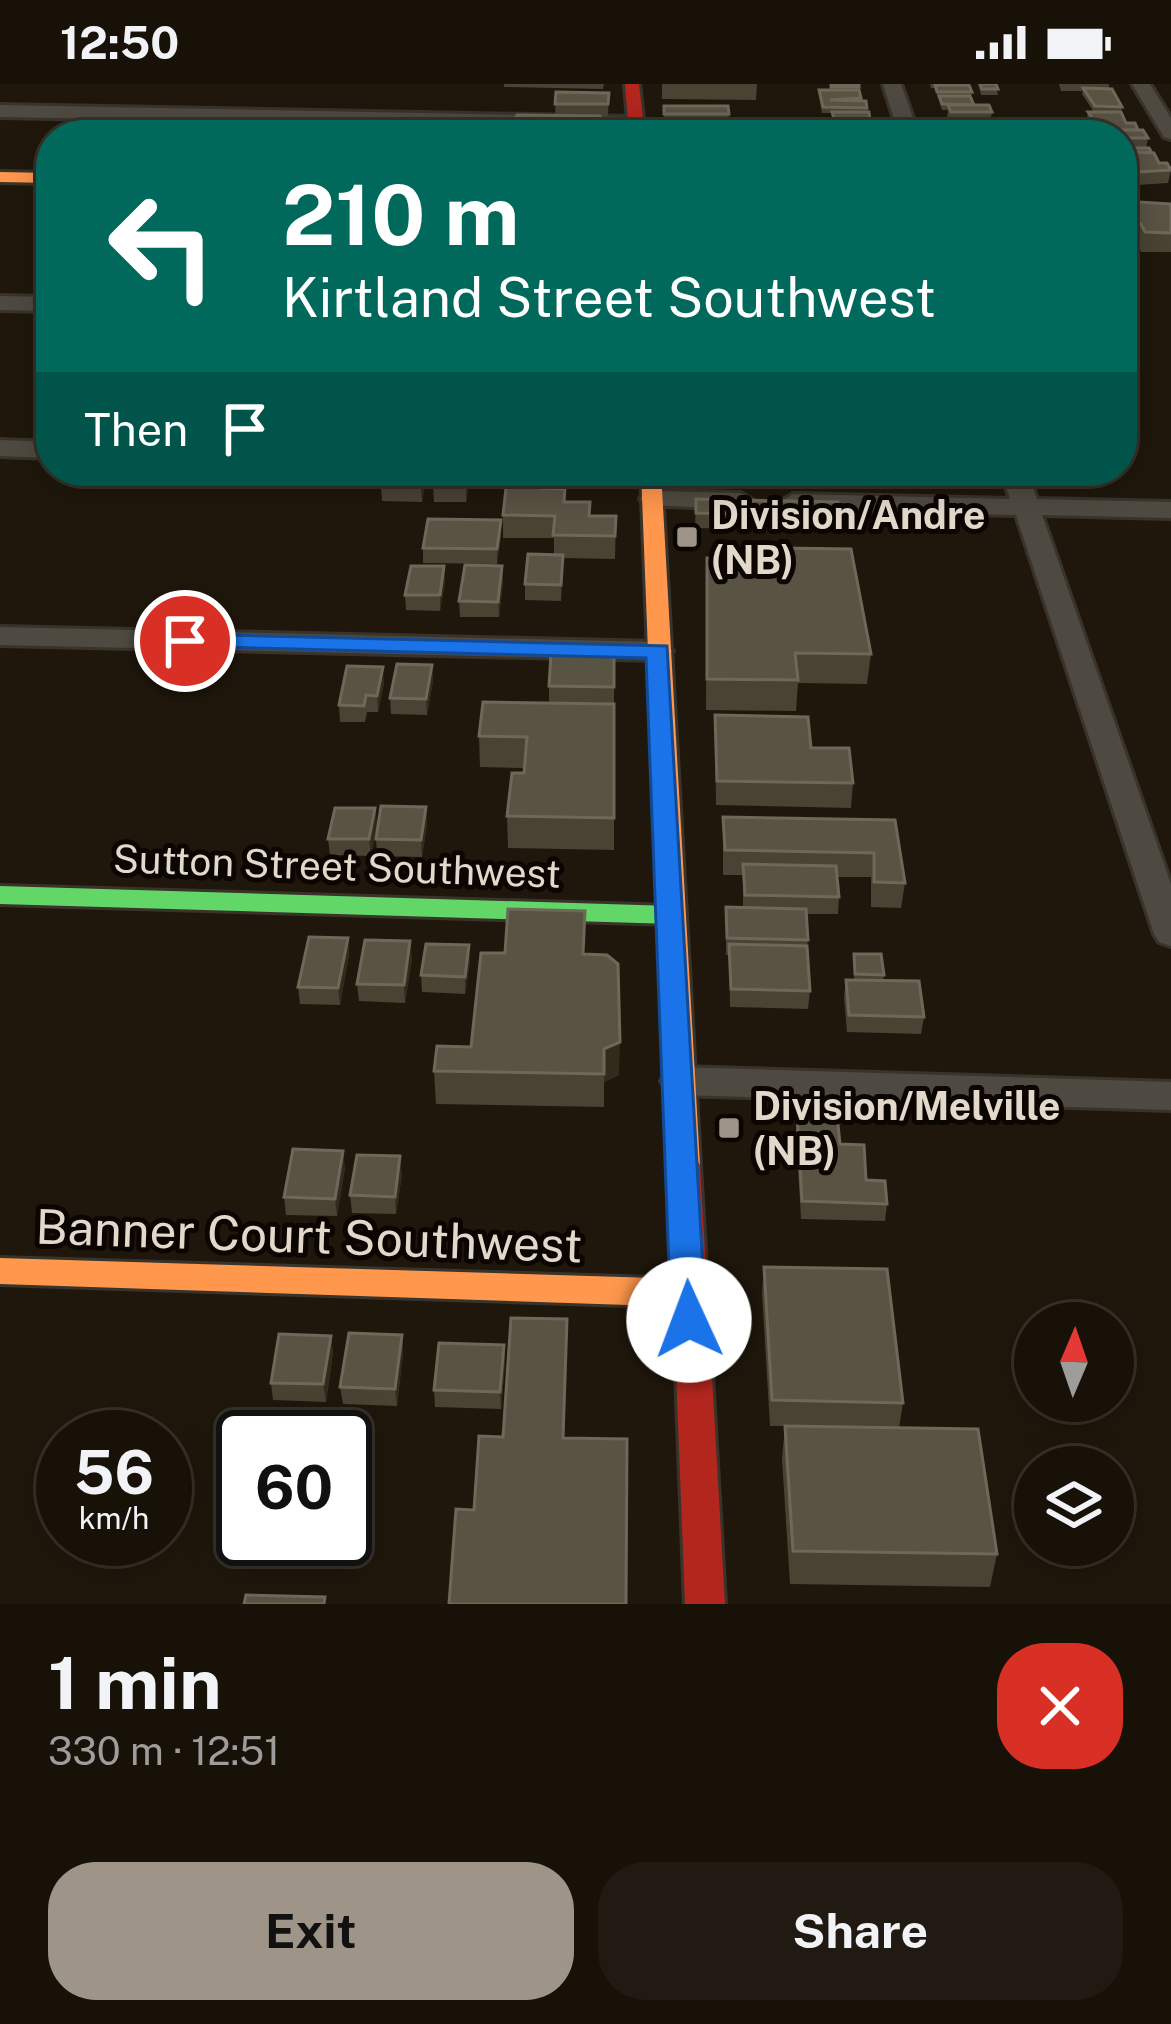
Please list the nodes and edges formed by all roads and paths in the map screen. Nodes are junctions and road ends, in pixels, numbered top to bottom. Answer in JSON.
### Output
{"nodes":[{"id":1,"x":632,"y":84,"type":"edge"},
{"id":2,"x":892,"y":84,"type":"edge"},
{"id":3,"x":1141,"y":84,"type":"edge"},
{"id":4,"x":0,"y":111,"type":"edge"},
{"id":5,"x":318,"y":120,"type":"edge"},
{"id":6,"x":635,"y":120,"type":"edge"},
{"id":7,"x":904,"y":120,"type":"edge"},
{"id":8,"x":1171,"y":133,"type":"edge"},
{"id":9,"x":0,"y":177,"type":"edge"},
{"id":10,"x":36,"y":178,"type":"edge"},
{"id":11,"x":0,"y":303,"type":"edge"},
{"id":12,"x":36,"y":304,"type":"edge"},
{"id":13,"x":0,"y":448,"type":"edge"},
{"id":14,"x":36,"y":449,"type":"edge"},
{"id":15,"x":652,"y":486,"type":"edge"},
{"id":16,"x":670,"y":486,"type":"edge"},
{"id":17,"x":1019,"y":486,"type":"edge"},
{"id":18,"x":1025,"y":506,"type":"junction"},
{"id":19,"x":1171,"y":510,"type":"edge"},
{"id":20,"x":0,"y":636,"type":"edge"},
{"id":21,"x":658,"y":651,"type":"junction"},
{"id":22,"x":0,"y":895,"type":"edge"},
{"id":23,"x":671,"y":915,"type":"junction"},
{"id":24,"x":1171,"y":934,"type":"edge"},
{"id":25,"x":680,"y":1081,"type":"junction"},
{"id":26,"x":1171,"y":1096,"type":"edge"},
{"id":27,"x":0,"y":1270,"type":"edge"},
{"id":28,"x":688,"y":1293,"type":"junction"},
{"id":29,"x":705,"y":1604,"type":"edge"}],
"edges":[{"from":1,"to":6,"type":"main road"},
{"from":2,"to":7,"type":"street"},
{"from":3,"to":8,"type":"street"},
{"from":4,"to":5,"type":"street"},
{"from":9,"to":10,"type":"main road"},
{"from":11,"to":12,"type":"street"},
{"from":13,"to":14,"type":"street"},
{"from":15,"to":21,"type":"main road"},
{"from":16,"to":18,"type":"street"},
{"from":17,"to":18,"type":"street"},
{"from":18,"to":19,"type":"street"},
{"from":18,"to":24,"type":"street"},
{"from":20,"to":21,"type":"street"},
{"from":21,"to":23,"type":"main road"},
{"from":22,"to":23,"type":"main road","name":"Sutton Street Southwest"},
{"from":23,"to":25,"type":"main road"},
{"from":25,"to":26,"type":"street"},
{"from":25,"to":28,"type":"main road"},
{"from":27,"to":28,"type":"main road","name":"Banner Court Southwest"},
{"from":28,"to":29,"type":"main road"}]}
